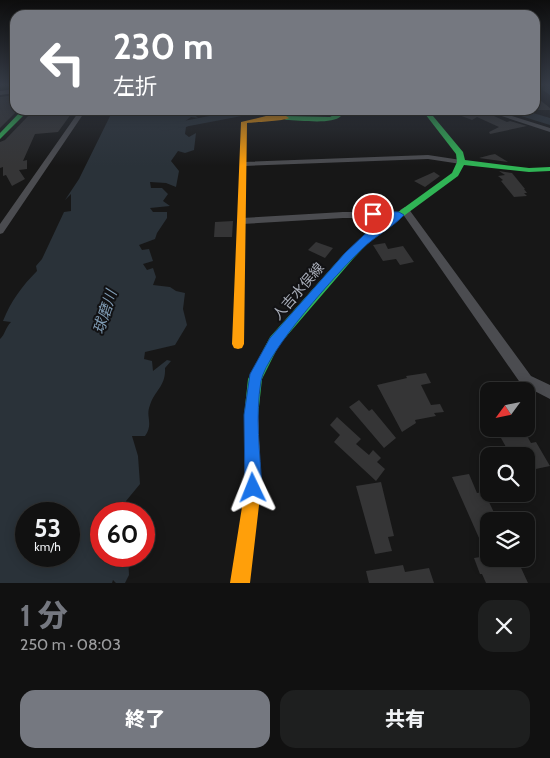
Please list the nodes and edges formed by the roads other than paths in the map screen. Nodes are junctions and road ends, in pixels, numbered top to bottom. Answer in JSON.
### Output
{"nodes":[{"id":1,"x":21,"y":115,"type":"edge"},
{"id":2,"x":80,"y":115,"type":"edge"},
{"id":3,"x":338,"y":115,"type":"edge"},
{"id":4,"x":429,"y":115,"type":"edge"},
{"id":5,"x":502,"y":115,"type":"edge"},
{"id":6,"x":550,"y":130,"type":"edge"},
{"id":7,"x":0,"y":137,"type":"edge"},
{"id":8,"x":461,"y":162,"type":"junction"},
{"id":9,"x":244,"y":164,"type":"junction"},
{"id":10,"x":550,"y":169,"type":"edge"},
{"id":11,"x":402,"y":212,"type":"junction"},
{"id":12,"x":242,"y":221,"type":"junction"},
{"id":13,"x":0,"y":231,"type":"edge"},
{"id":14,"x":238,"y":344,"type":"dead end"},
{"id":15,"x":550,"y":392,"type":"edge"},
{"id":16,"x":240,"y":583,"type":"edge"}],
"edges":[{"from":1,"to":7,"type":"street"},
{"from":2,"to":13,"type":"street"},
{"from":3,"to":9,"type":"street"},
{"from":4,"to":8,"type":"street"},
{"from":5,"to":6,"type":"street"},
{"from":8,"to":9,"type":"street"},
{"from":8,"to":10,"type":"street"},
{"from":8,"to":11,"type":"street","name":"人吉水俣線"},
{"from":9,"to":12,"type":"street"},
{"from":11,"to":12,"type":"street"},
{"from":11,"to":15,"type":"street"},
{"from":11,"to":16,"type":"street","name":"人吉水俣線"},
{"from":12,"to":14,"type":"street"}]}
